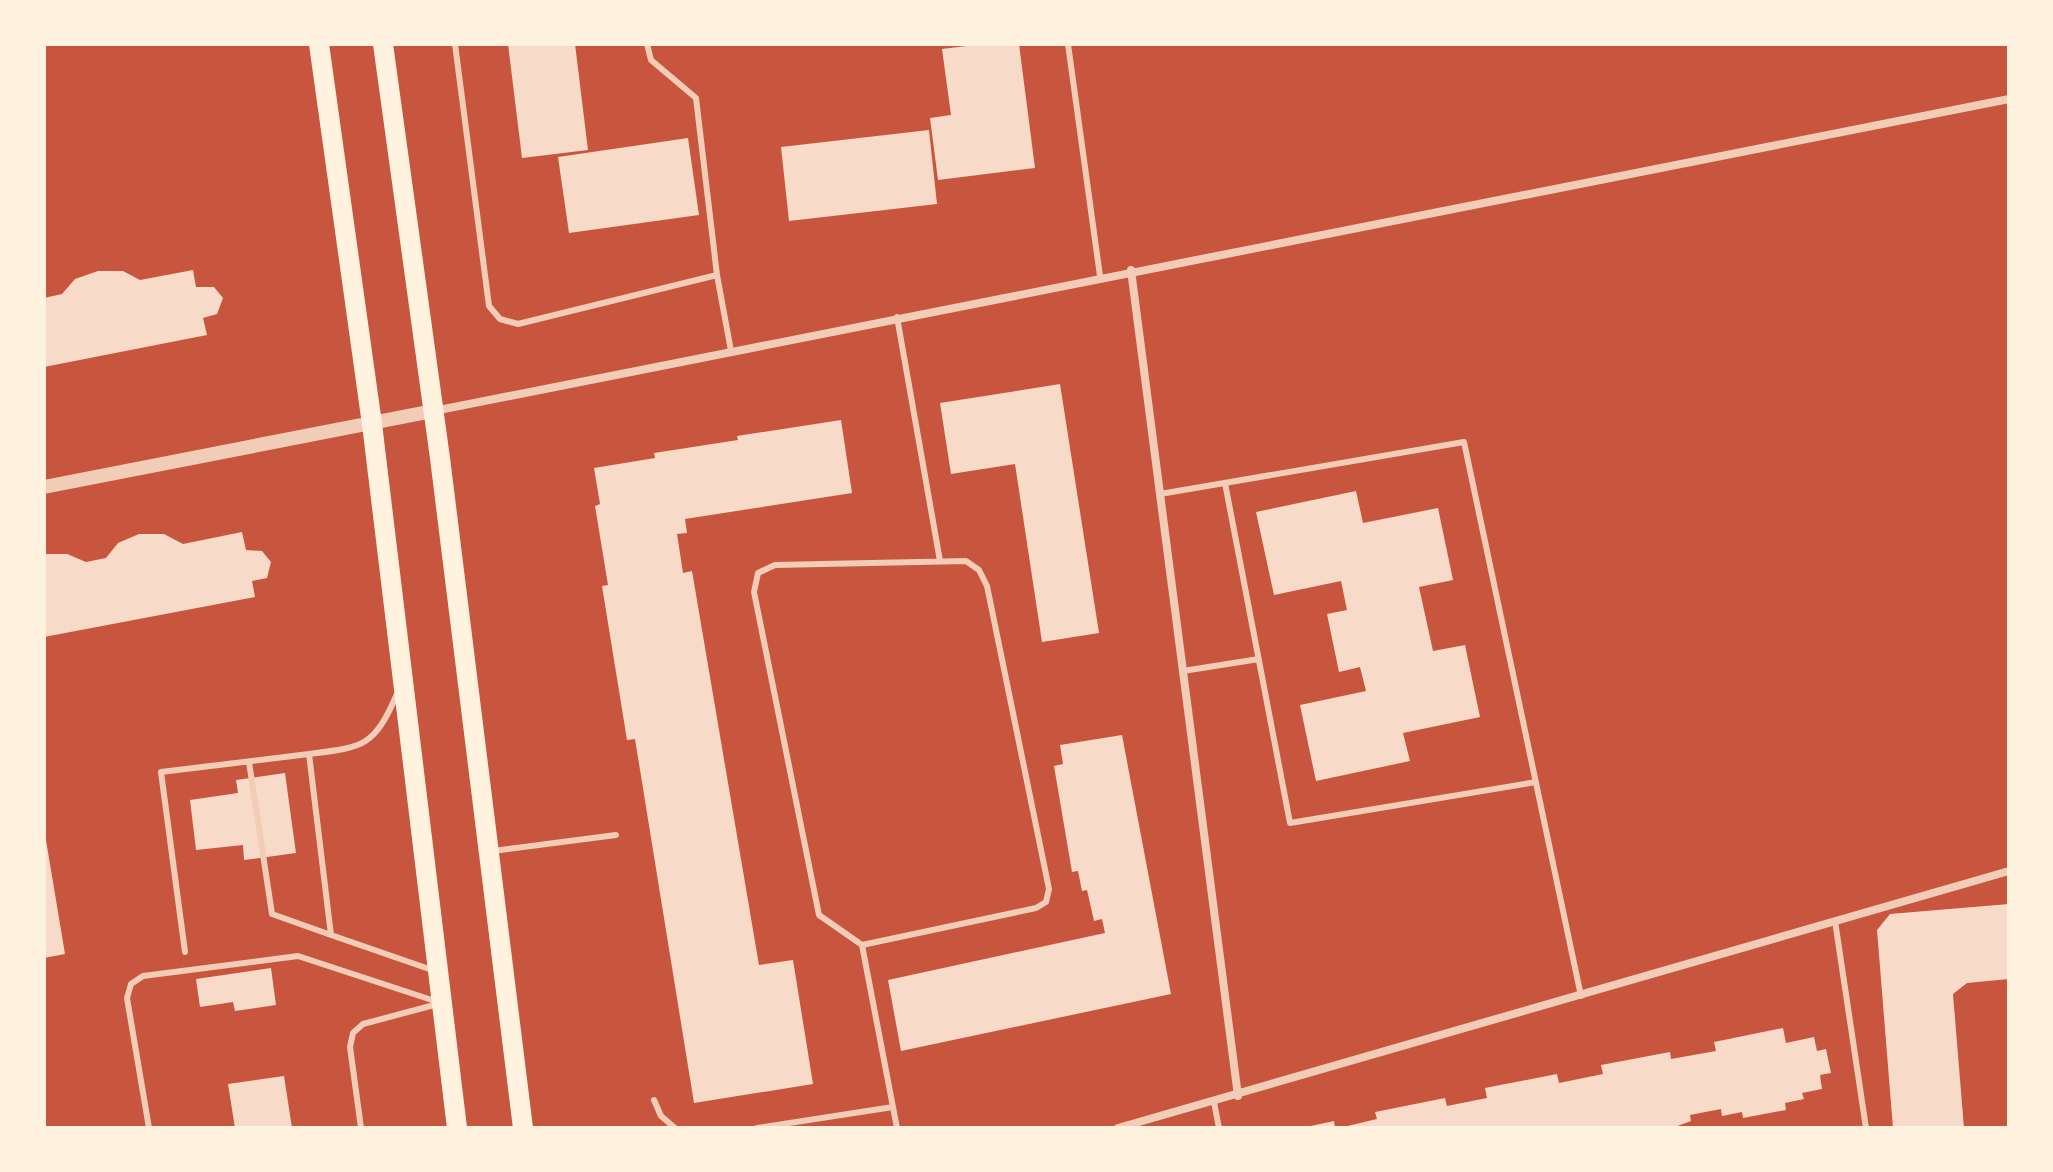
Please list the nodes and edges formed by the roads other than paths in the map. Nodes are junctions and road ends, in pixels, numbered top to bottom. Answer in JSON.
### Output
{"nodes":[{"id":1,"x":319,"y":44,"type":"edge"},
{"id":2,"x":383,"y":44,"type":"edge"},
{"id":3,"x":455,"y":44,"type":"edge"},
{"id":4,"x":647,"y":44,"type":"edge"},
{"id":5,"x":1068,"y":44,"type":"edge"},
{"id":6,"x":2009,"y":99,"type":"edge"},
{"id":7,"x":1131,"y":270,"type":"junction"},
{"id":8,"x":717,"y":275,"type":"junction"},
{"id":9,"x":1100,"y":276,"type":"junction"},
{"id":10,"x":897,"y":317,"type":"junction"},
{"id":11,"x":731,"y":351,"type":"junction"},
{"id":12,"x":433,"y":411,"type":"junction"},
{"id":13,"x":372,"y":424,"type":"junction"},
{"id":14,"x":1225,"y":483,"type":"junction"},
{"id":15,"x":44,"y":487,"type":"edge"},
{"id":16,"x":1160,"y":494,"type":"junction"},
{"id":17,"x":940,"y":561,"type":"junction"},
{"id":18,"x":1259,"y":659,"type":"junction"},
{"id":19,"x":1183,"y":671,"type":"junction"},
{"id":20,"x":403,"y":679,"type":"junction"},
{"id":21,"x":309,"y":754,"type":"junction"},
{"id":22,"x":249,"y":762,"type":"junction"},
{"id":23,"x":1536,"y":782,"type":"junction"},
{"id":24,"x":616,"y":835,"type":"dead end"},
{"id":25,"x":489,"y":852,"type":"junction"},
{"id":26,"x":2009,"y":871,"type":"edge"},
{"id":27,"x":1835,"y":921,"type":"junction"},
{"id":28,"x":331,"y":935,"type":"junction"},
{"id":29,"x":862,"y":945,"type":"junction"},
{"id":30,"x":185,"y":952,"type":"dead end"},
{"id":31,"x":438,"y":972,"type":"junction"},
{"id":32,"x":1581,"y":996,"type":"junction"},
{"id":33,"x":442,"y":1003,"type":"junction"},
{"id":34,"x":1238,"y":1096,"type":"junction"},
{"id":35,"x":654,"y":1100,"type":"dead end"},
{"id":36,"x":1214,"y":1102,"type":"junction"},
{"id":37,"x":893,"y":1107,"type":"junction"},
{"id":38,"x":149,"y":1128,"type":"edge"},
{"id":39,"x":361,"y":1128,"type":"edge"},
{"id":40,"x":457,"y":1128,"type":"edge"},
{"id":41,"x":523,"y":1128,"type":"edge"},
{"id":42,"x":675,"y":1128,"type":"edge"},
{"id":43,"x":757,"y":1128,"type":"edge"},
{"id":44,"x":897,"y":1128,"type":"edge"},
{"id":45,"x":1118,"y":1128,"type":"edge"},
{"id":46,"x":1219,"y":1128,"type":"edge"},
{"id":47,"x":1866,"y":1128,"type":"edge"}],
"edges":[{"from":1,"to":13,"type":"main road"},
{"from":2,"to":12,"type":"main road"},
{"from":3,"to":8,"type":"lane"},
{"from":4,"to":8,"type":"lane"},
{"from":5,"to":9,"type":"lane"},
{"from":6,"to":7,"type":"street"},
{"from":7,"to":9,"type":"street"},
{"from":7,"to":16,"type":"street"},
{"from":8,"to":11,"type":"lane"},
{"from":9,"to":10,"type":"street"},
{"from":10,"to":11,"type":"street"},
{"from":10,"to":17,"type":"lane"},
{"from":11,"to":12,"type":"street"},
{"from":12,"to":13,"type":"street"},
{"from":12,"to":25,"type":"main road"},
{"from":13,"to":15,"type":"street"},
{"from":13,"to":20,"type":"main road"},
{"from":14,"to":16,"type":"lane"},
{"from":14,"to":18,"type":"lane"},
{"from":14,"to":23,"type":"lane"},
{"from":16,"to":19,"type":"street"},
{"from":17,"to":29,"type":"lane"},
{"from":17,"to":29,"type":"lane"},
{"from":18,"to":19,"type":"lane"},
{"from":18,"to":23,"type":"lane"},
{"from":19,"to":34,"type":"street"},
{"from":20,"to":21,"type":"lane"},
{"from":20,"to":31,"type":"main road"},
{"from":21,"to":22,"type":"lane"},
{"from":21,"to":28,"type":"lane"},
{"from":22,"to":28,"type":"lane"},
{"from":22,"to":30,"type":"lane"},
{"from":23,"to":32,"type":"lane"},
{"from":24,"to":25,"type":"lane"},
{"from":25,"to":41,"type":"main road"},
{"from":26,"to":27,"type":"street"},
{"from":27,"to":32,"type":"street"},
{"from":27,"to":47,"type":"lane"},
{"from":28,"to":31,"type":"lane"},
{"from":29,"to":37,"type":"lane"},
{"from":31,"to":33,"type":"main road"},
{"from":32,"to":34,"type":"street"},
{"from":33,"to":38,"type":"lane"},
{"from":33,"to":39,"type":"lane"},
{"from":33,"to":40,"type":"main road"},
{"from":34,"to":36,"type":"street"},
{"from":35,"to":42,"type":"lane"},
{"from":36,"to":45,"type":"street"},
{"from":36,"to":46,"type":"lane"},
{"from":37,"to":43,"type":"lane"},
{"from":37,"to":44,"type":"lane"}]}
